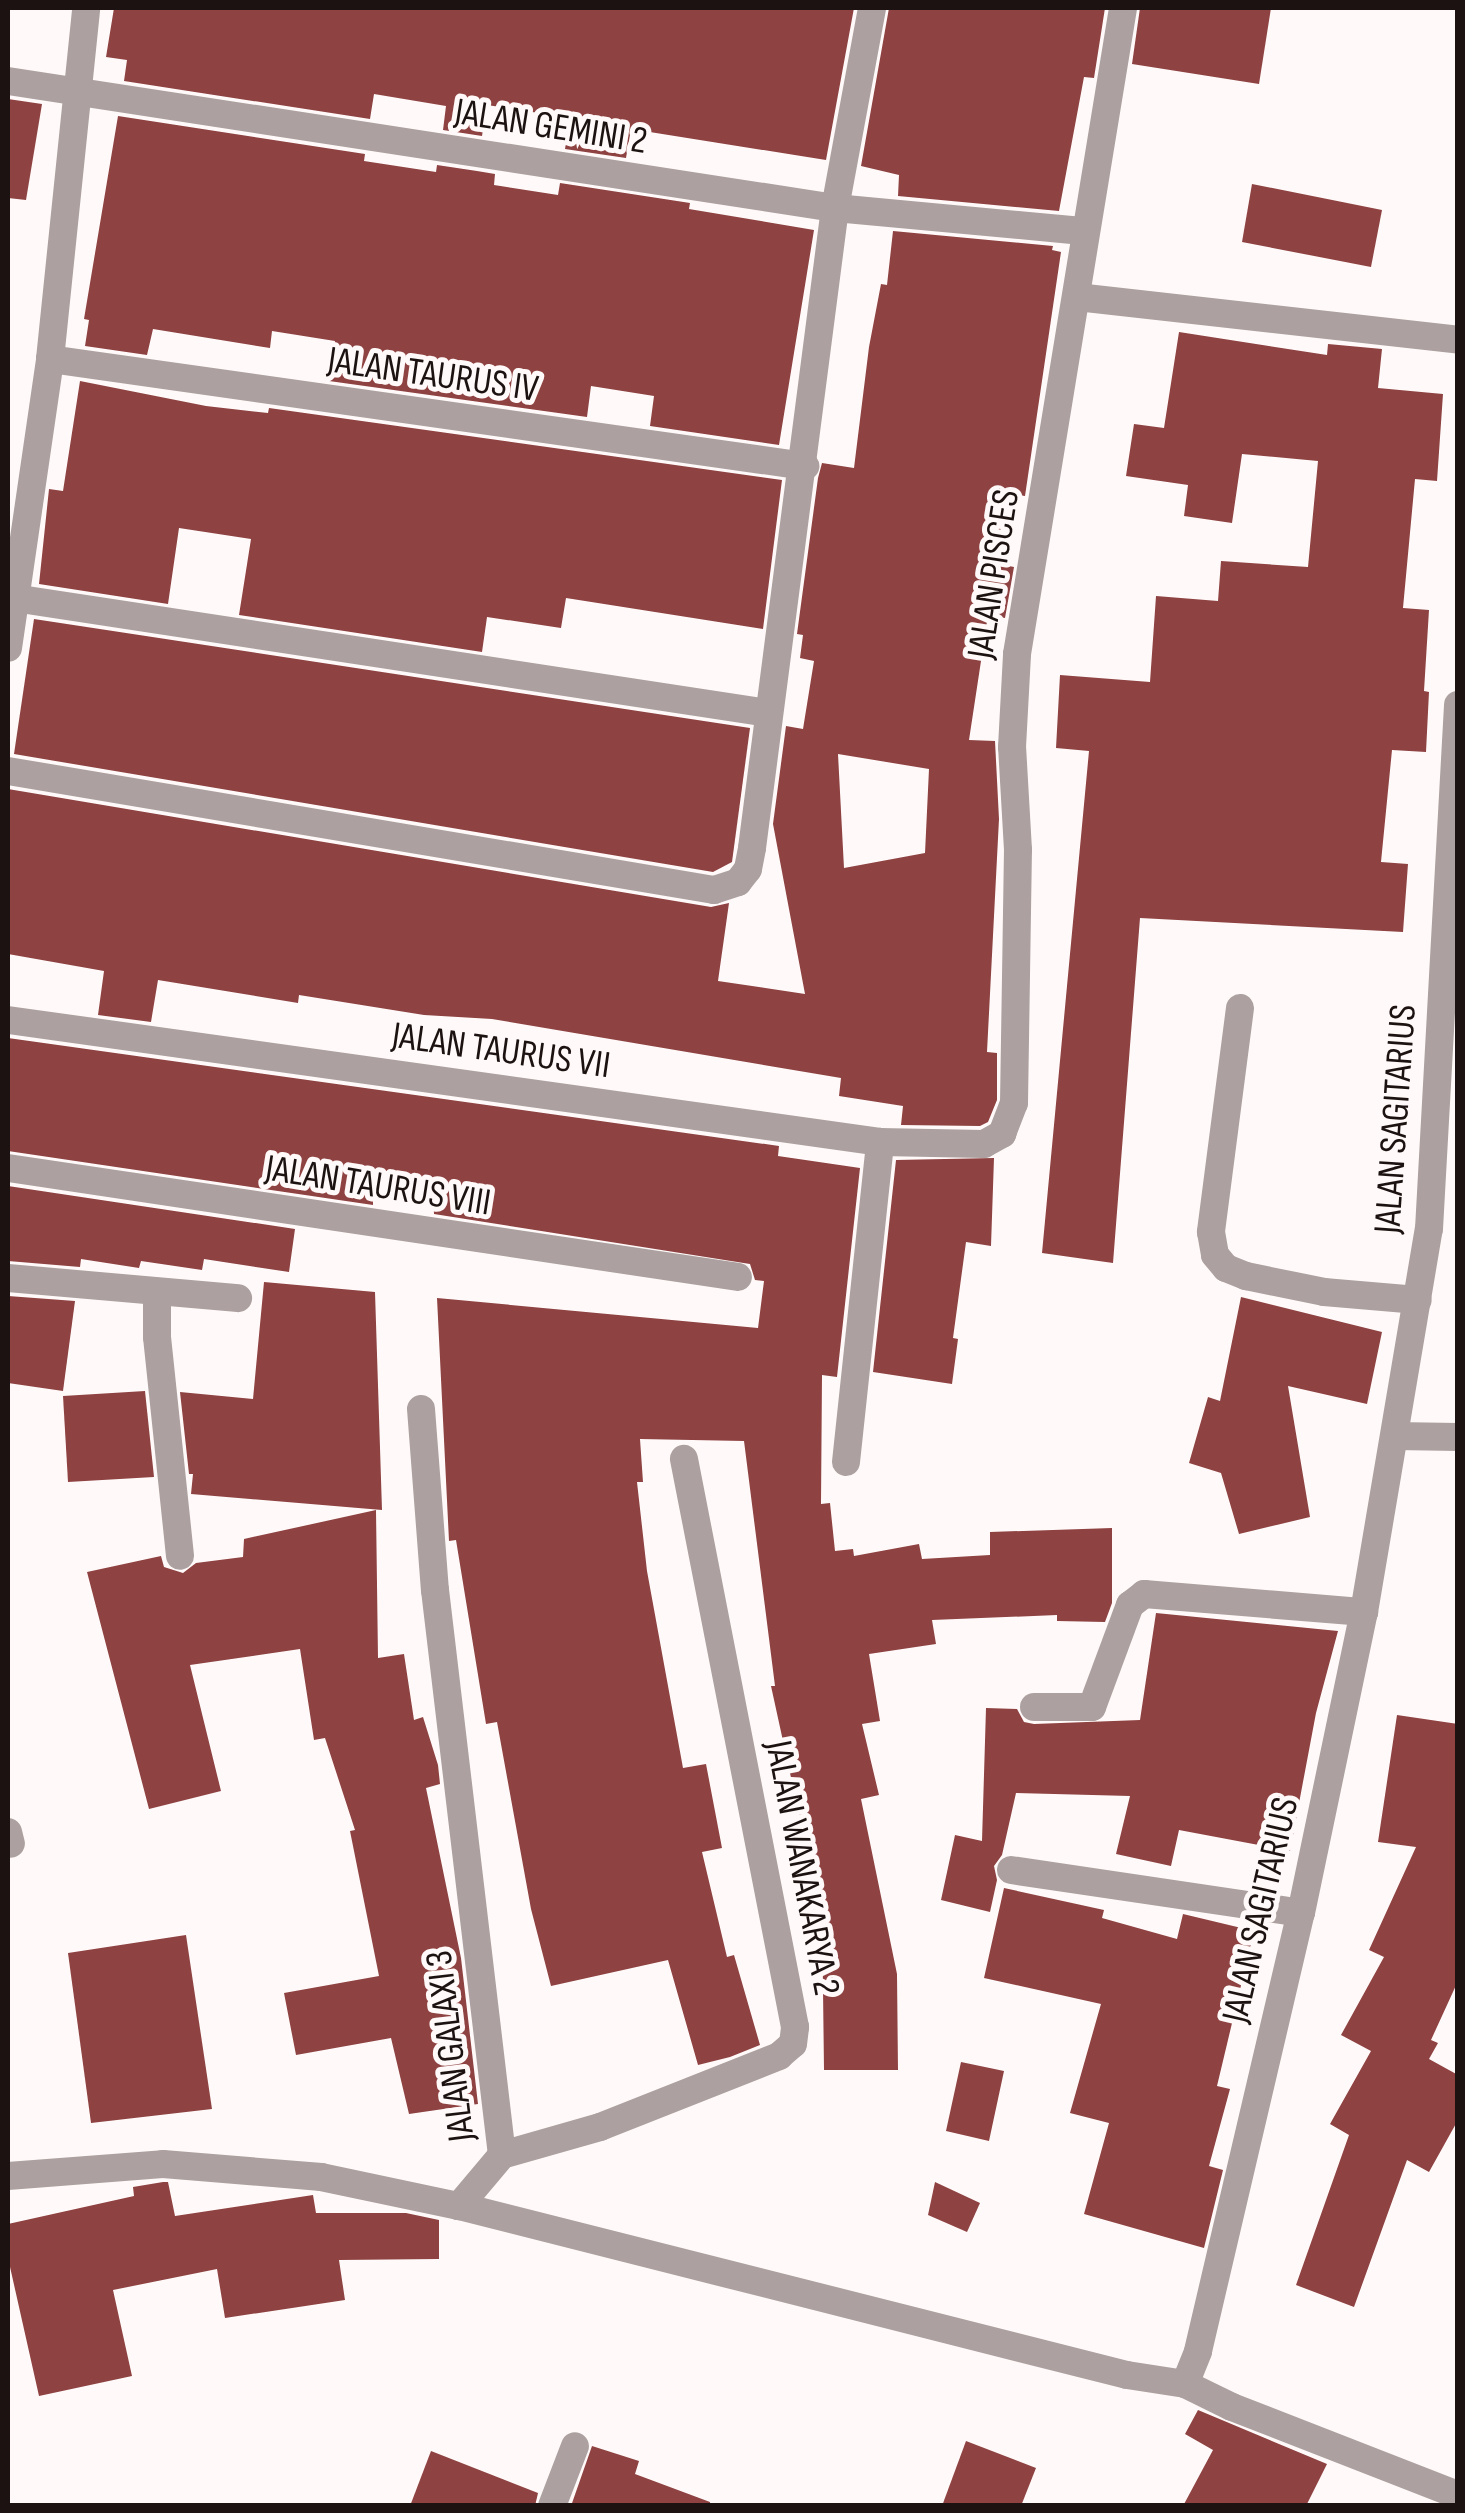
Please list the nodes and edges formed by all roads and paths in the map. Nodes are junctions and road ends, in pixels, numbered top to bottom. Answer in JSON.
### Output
{"nodes":[{"id":1,"x":86,"y":8,"type":"edge"},
{"id":2,"x":872,"y":8,"type":"edge"},
{"id":3,"x":1123,"y":8,"type":"edge"},
{"id":4,"x":8,"y":81,"type":"edge"},
{"id":5,"x":74,"y":94,"type":"junction"},
{"id":6,"x":836,"y":208,"type":"junction"},
{"id":7,"x":1085,"y":232,"type":"junction"},
{"id":8,"x":1077,"y":298,"type":"junction"},
{"id":9,"x":1458,"y":340,"type":"edge"},
{"id":10,"x":50,"y":358,"type":"junction"},
{"id":11,"x":805,"y":466,"type":"junction"},
{"id":12,"x":14,"y":598,"type":"junction"},
{"id":13,"x":8,"y":648,"type":"edge"},
{"id":14,"x":1458,"y":705,"type":"edge"},
{"id":15,"x":768,"y":713,"type":"junction"},
{"id":16,"x":8,"y":771,"type":"edge"},
{"id":17,"x":1240,"y":1008,"type":"dead end"},
{"id":18,"x":8,"y":1020,"type":"edge"},
{"id":19,"x":880,"y":1142,"type":"junction"},
{"id":20,"x":984,"y":1144,"type":"joint"},
{"id":21,"x":8,"y":1168,"type":"edge"},
{"id":22,"x":8,"y":1278,"type":"edge"},
{"id":23,"x":738,"y":1278,"type":"dead end"},
{"id":24,"x":157,"y":1293,"type":"junction"},
{"id":25,"x":238,"y":1298,"type":"dead end"},
{"id":26,"x":1418,"y":1300,"type":"junction"},
{"id":27,"x":421,"y":1409,"type":"dead end"},
{"id":28,"x":1395,"y":1436,"type":"junction"},
{"id":29,"x":1458,"y":1437,"type":"edge"},
{"id":30,"x":684,"y":1459,"type":"dead end"},
{"id":31,"x":846,"y":1462,"type":"dead end"},
{"id":32,"x":180,"y":1556,"type":"dead end"},
{"id":33,"x":1364,"y":1612,"type":"junction"},
{"id":34,"x":1034,"y":1707,"type":"dead end"},
{"id":35,"x":1011,"y":1870,"type":"dead end"},
{"id":36,"x":1302,"y":1913,"type":"junction"},
{"id":37,"x":502,"y":2155,"type":"junction"},
{"id":38,"x":8,"y":2176,"type":"edge"},
{"id":39,"x":459,"y":2206,"type":"junction"},
{"id":40,"x":1185,"y":2384,"type":"junction"},
{"id":41,"x":574,"y":2446,"type":"dead end"},
{"id":42,"x":1458,"y":2495,"type":"edge"},
{"id":43,"x":552,"y":2506,"type":"edge"}],
"edges":[{"from":1,"to":5,"type":"street"},
{"from":2,"to":6,"type":"street"},
{"from":3,"to":7,"type":"street","name":"JALAN PISCES"},
{"from":4,"to":5,"type":"street","name":"JALAN GEMINI 2"},
{"from":5,"to":6,"type":"street","name":"JALAN GEMINI 2"},
{"from":5,"to":10,"type":"street"},
{"from":6,"to":7,"type":"street","name":"JALAN GEMINI 2"},
{"from":6,"to":11,"type":"street"},
{"from":7,"to":8,"type":"street","name":"JALAN PISCES"},
{"from":8,"to":9,"type":"street"},
{"from":8,"to":20,"type":"street","name":"JALAN PISCES"},
{"from":10,"to":11,"type":"street","name":"JALAN TAURUS IV"},
{"from":10,"to":12,"type":"street"},
{"from":11,"to":15,"type":"street"},
{"from":12,"to":13,"type":"street"},
{"from":12,"to":15,"type":"street"},
{"from":14,"to":26,"type":"street","name":"JALAN SAGITARIUS"},
{"from":15,"to":16,"type":"street"},
{"from":17,"to":26,"type":"street"},
{"from":18,"to":19,"type":"street","name":"JALAN TAURUS VII"},
{"from":19,"to":20,"type":"street","name":"JALAN TAURUS VII"},
{"from":19,"to":31,"type":"street"},
{"from":21,"to":23,"type":"street","name":"JALAN TAURUS VIII"},
{"from":22,"to":24,"type":"street"},
{"from":24,"to":25,"type":"street"},
{"from":24,"to":32,"type":"street"},
{"from":26,"to":28,"type":"street","name":"JALAN SAGITARIUS"},
{"from":27,"to":37,"type":"street","name":"JALAN GALAXI 3"},
{"from":28,"to":29,"type":"street"},
{"from":28,"to":33,"type":"street","name":"JALAN SAGITARIUS"},
{"from":30,"to":37,"type":"street","name":"JALAN WANAKARYA 2"},
{"from":33,"to":34,"type":"street"},
{"from":33,"to":36,"type":"street","name":"JALAN SAGITARIUS"},
{"from":35,"to":36,"type":"street"},
{"from":36,"to":40,"type":"street","name":"JALAN SAGITARIUS"},
{"from":37,"to":39,"type":"street","name":"JALAN GALAXI 3"},
{"from":38,"to":39,"type":"street"},
{"from":39,"to":40,"type":"street"},
{"from":40,"to":42,"type":"street"},
{"from":41,"to":43,"type":"street"}]}
